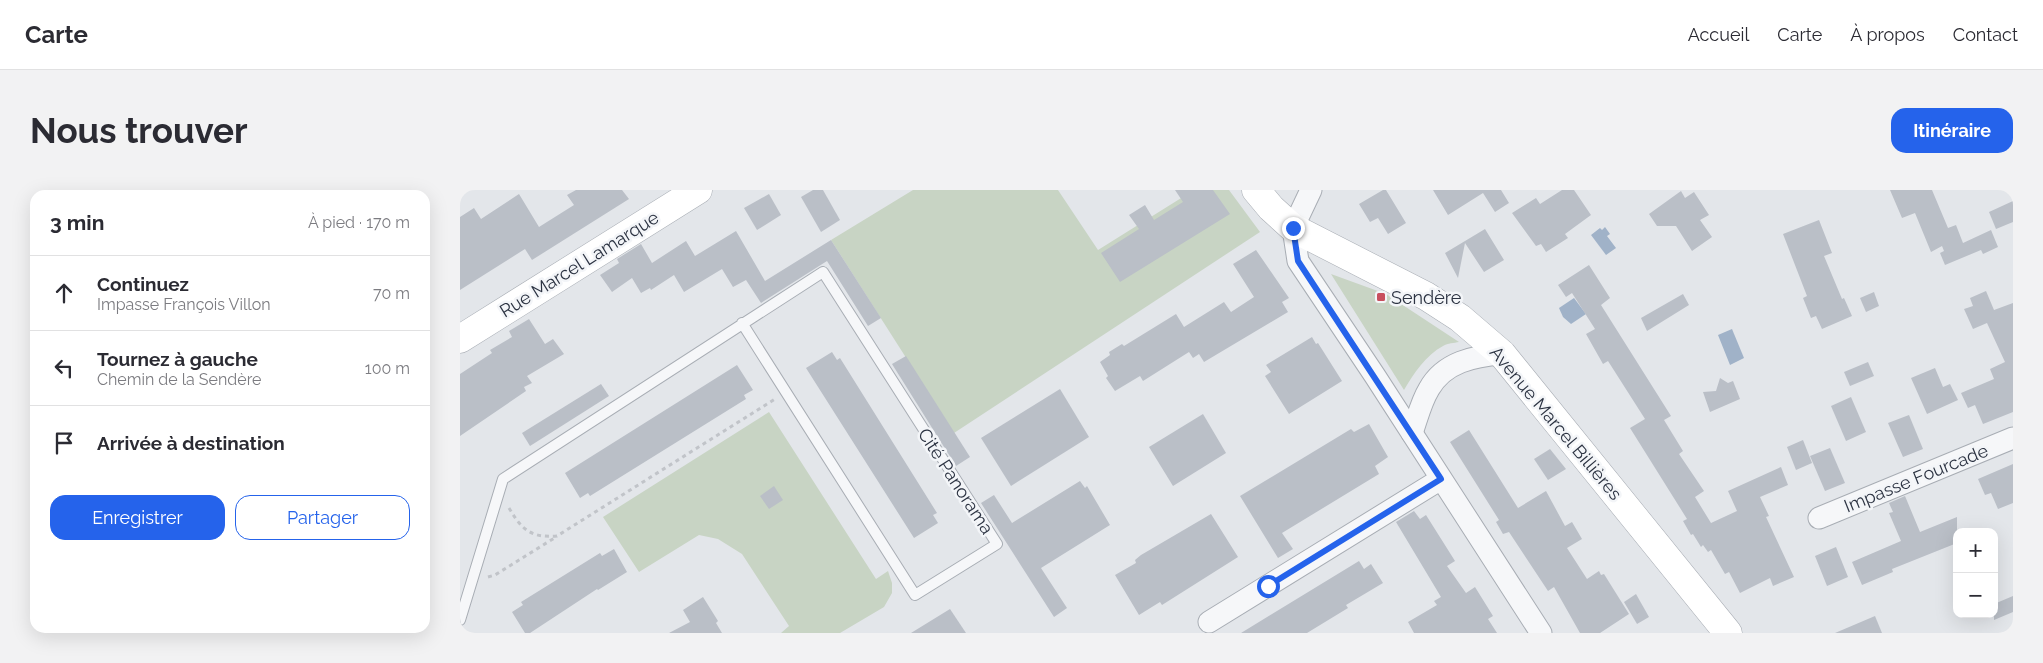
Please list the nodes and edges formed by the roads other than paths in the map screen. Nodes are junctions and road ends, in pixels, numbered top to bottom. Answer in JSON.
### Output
{"nodes":[{"id":1,"x":698,"y":190,"type":"edge"},
{"id":2,"x":1256,"y":190,"type":"edge"},
{"id":3,"x":1312,"y":190,"type":"edge"},
{"id":4,"x":1293,"y":228,"type":"junction"},
{"id":5,"x":742,"y":323,"type":"junction"},
{"id":6,"x":460,"y":339,"type":"edge"},
{"id":7,"x":1502,"y":354,"type":"junction"},
{"id":8,"x":1412,"y":433,"type":"junction"},
{"id":9,"x":2013,"y":438,"type":"edge"},
{"id":10,"x":1441,"y":479,"type":"junction"},
{"id":11,"x":1819,"y":518,"type":"dead end"},
{"id":12,"x":460,"y":620,"type":"edge"},
{"id":13,"x":1210,"y":622,"type":"dead end"},
{"id":14,"x":1541,"y":633,"type":"edge"},
{"id":15,"x":1728,"y":633,"type":"edge"}],
"edges":[{"from":1,"to":6,"type":"street","name":"Rue Marcel Lamarque"},
{"from":2,"to":4,"type":"street","name":"Avenue Marcel Billières"},
{"from":3,"to":4,"type":"street"},
{"from":4,"to":7,"type":"street","name":"Avenue Marcel Billières"},
{"from":4,"to":8,"type":"street"},
{"from":5,"to":5,"type":"lane","name":"Cité Panorama"},
{"from":5,"to":12,"type":"lane","name":"Cité Panorama"},
{"from":7,"to":8,"type":"street"},
{"from":7,"to":15,"type":"street","name":"Avenue Marcel Billières"},
{"from":8,"to":10,"type":"street"},
{"from":9,"to":11,"type":"street","name":"Impasse Fourcade"},
{"from":10,"to":13,"type":"street"},
{"from":10,"to":14,"type":"street"}]}
